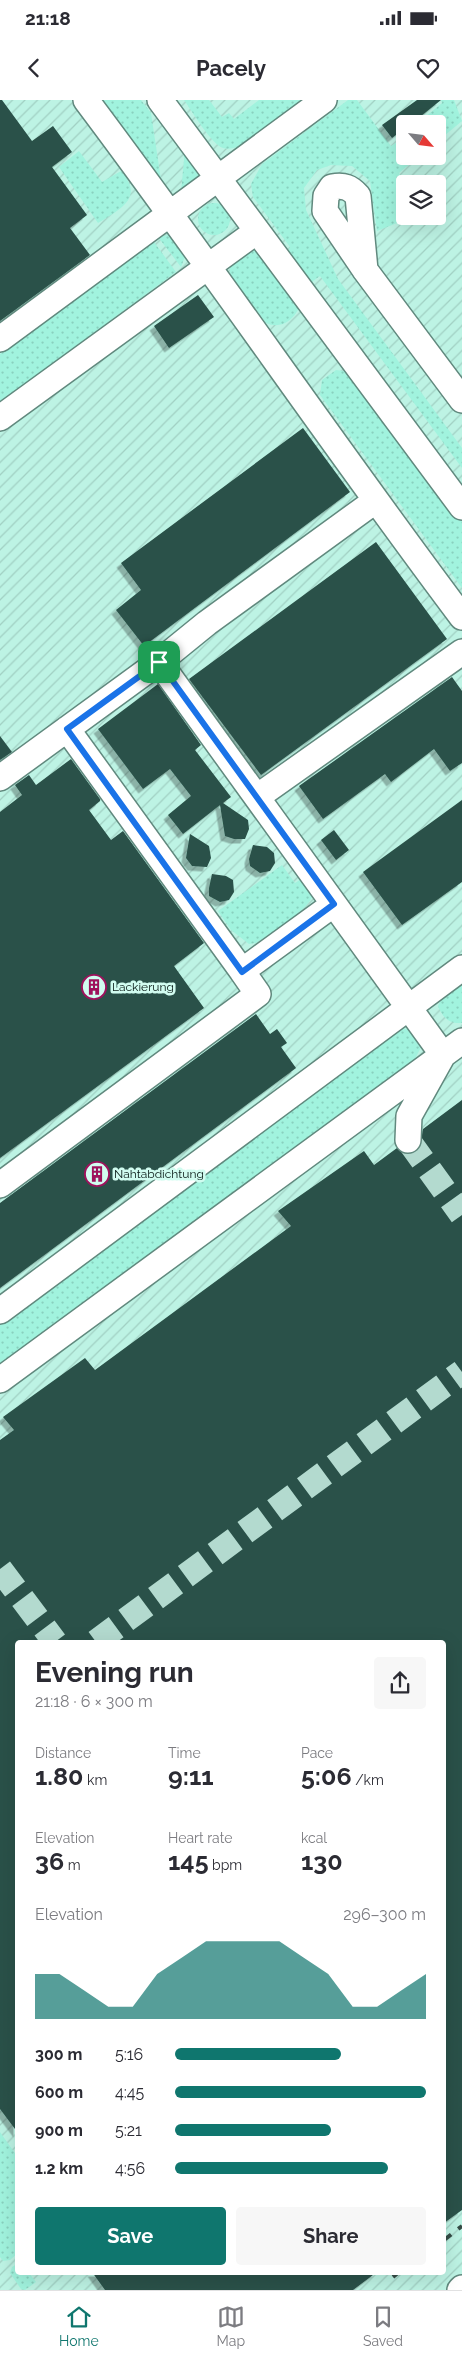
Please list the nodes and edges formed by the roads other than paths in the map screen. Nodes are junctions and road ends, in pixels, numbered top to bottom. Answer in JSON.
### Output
{"nodes":[{"id":1,"x":86,"y":100,"type":"edge"},
{"id":2,"x":160,"y":100,"type":"edge"},
{"id":3,"x":324,"y":100,"type":"edge"},
{"id":4,"x":217,"y":178,"type":"junction"},
{"id":5,"x":171,"y":213,"type":"junction"},
{"id":6,"x":257,"y":231,"type":"junction"},
{"id":7,"x":210,"y":267,"type":"junction"},
{"id":8,"x":365,"y":270,"type":"dead end"},
{"id":9,"x":0,"y":339,"type":"edge"},
{"id":10,"x":462,"y":400,"type":"edge"},
{"id":11,"x":0,"y":418,"type":"edge"},
{"id":12,"x":375,"y":501,"type":"junction"},
{"id":13,"x":462,"y":507,"type":"edge"},
{"id":14,"x":462,"y":618,"type":"edge"},
{"id":15,"x":462,"y":652,"type":"edge"},
{"id":16,"x":159,"y":662,"type":"junction"},
{"id":17,"x":67,"y":729,"type":"junction"},
{"id":18,"x":0,"y":778,"type":"edge"},
{"id":19,"x":257,"y":797,"type":"junction"},
{"id":20,"x":334,"y":904,"type":"junction"},
{"id":21,"x":462,"y":968,"type":"edge"},
{"id":22,"x":242,"y":972,"type":"junction"},
{"id":23,"x":410,"y":1007,"type":"junction"},
{"id":24,"x":453,"y":1048,"type":"edge"},
{"id":25,"x":408,"y":1140,"type":"tunnel mouth"},
{"id":26,"x":0,"y":1185,"type":"edge"},
{"id":27,"x":0,"y":1311,"type":"edge"},
{"id":28,"x":0,"y":1380,"type":"edge"}],
"edges":[{"from":1,"to":5,"type":"lane"},
{"from":2,"to":4,"type":"lane"},
{"from":3,"to":4,"type":"lane"},
{"from":4,"to":5,"type":"lane"},
{"from":4,"to":6,"type":"lane"},
{"from":5,"to":7,"type":"lane"},
{"from":5,"to":9,"type":"lane"},
{"from":6,"to":7,"type":"lane"},
{"from":6,"to":13,"type":"lane"},
{"from":7,"to":11,"type":"lane"},
{"from":7,"to":12,"type":"lane"},
{"from":8,"to":10,"type":"lane"},
{"from":12,"to":14,"type":"lane"},
{"from":12,"to":16,"type":"lane"},
{"from":15,"to":19,"type":"lane"},
{"from":16,"to":17,"type":"lane"},
{"from":16,"to":19,"type":"lane"},
{"from":17,"to":18,"type":"lane"},
{"from":17,"to":22,"type":"lane"},
{"from":19,"to":20,"type":"lane"},
{"from":20,"to":22,"type":"lane"},
{"from":20,"to":23,"type":"lane"},
{"from":21,"to":23,"type":"lane"},
{"from":22,"to":26,"type":"lane"},
{"from":23,"to":24,"type":"lane"},
{"from":23,"to":27,"type":"lane"},
{"from":24,"to":25,"type":"lane"},
{"from":24,"to":28,"type":"lane"}]}
